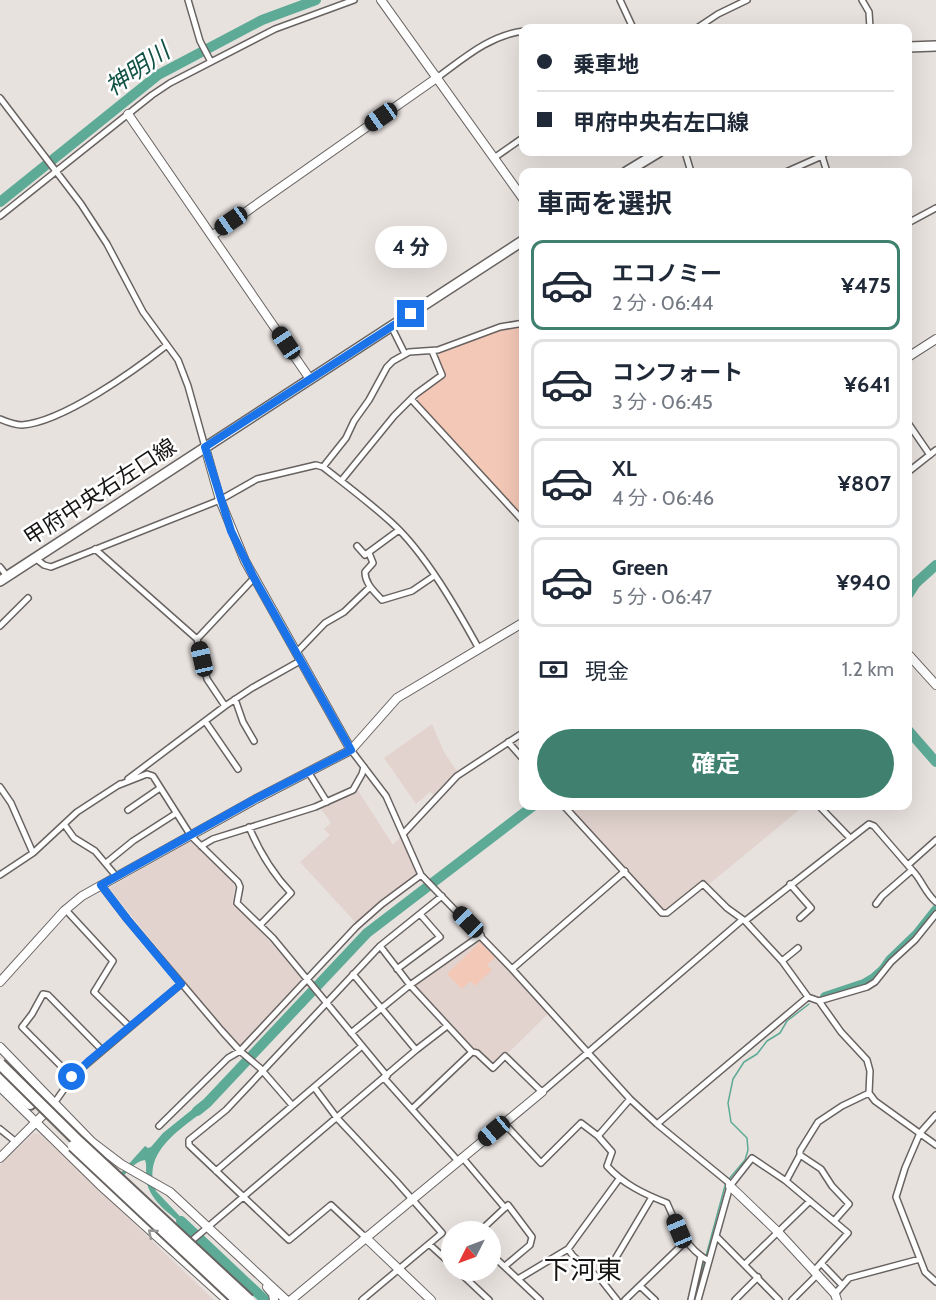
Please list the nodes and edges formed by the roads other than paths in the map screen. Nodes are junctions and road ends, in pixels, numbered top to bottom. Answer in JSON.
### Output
{"nodes":[{"id":1,"x":188,"y":0,"type":"edge"},
{"id":2,"x":354,"y":0,"type":"edge"},
{"id":3,"x":381,"y":0,"type":"edge"},
{"id":4,"x":620,"y":0,"type":"edge"},
{"id":5,"x":747,"y":0,"type":"edge"},
{"id":6,"x":862,"y":0,"type":"edge"},
{"id":7,"x":631,"y":24,"type":"edge"},
{"id":8,"x":703,"y":24,"type":"edge"},
{"id":9,"x":870,"y":24,"type":"edge"},
{"id":10,"x":519,"y":32,"type":"edge"},
{"id":11,"x":936,"y":46,"type":"edge"},
{"id":12,"x":912,"y":47,"type":"edge"},
{"id":13,"x":210,"y":60,"type":"junction"},
{"id":14,"x":438,"y":77,"type":"junction"},
{"id":15,"x":0,"y":99,"type":"edge"},
{"id":16,"x":128,"y":114,"type":"junction"},
{"id":17,"x":519,"y":140,"type":"edge"},
{"id":18,"x":652,"y":156,"type":"edge"},
{"id":19,"x":820,"y":156,"type":"edge"},
{"id":20,"x":494,"y":158,"type":"junction"},
{"id":21,"x":633,"y":168,"type":"edge"},
{"id":22,"x":794,"y":168,"type":"edge"},
{"id":23,"x":55,"y":169,"type":"junction"},
{"id":24,"x":519,"y":193,"type":"edge"},
{"id":25,"x":936,"y":208,"type":"edge"},
{"id":26,"x":0,"y":216,"type":"edge"},
{"id":27,"x":912,"y":221,"type":"edge"},
{"id":28,"x":213,"y":234,"type":"junction"},
{"id":29,"x":519,"y":243,"type":"edge"},
{"id":30,"x":519,"y":324,"type":"edge"},
{"id":31,"x":391,"y":326,"type":"junction"},
{"id":32,"x":936,"y":339,"type":"edge"},
{"id":33,"x":167,"y":345,"type":"junction"},
{"id":34,"x":432,"y":351,"type":"junction"},
{"id":35,"x":405,"y":354,"type":"junction"},
{"id":36,"x":912,"y":354,"type":"edge"},
{"id":37,"x":310,"y":379,"type":"junction"},
{"id":38,"x":411,"y":399,"type":"junction"},
{"id":39,"x":0,"y":419,"type":"edge"},
{"id":40,"x":912,"y":429,"type":"edge"},
{"id":41,"x":205,"y":447,"type":"junction"},
{"id":42,"x":936,"y":450,"type":"edge"},
{"id":43,"x":930,"y":455,"type":"junction"},
{"id":44,"x":323,"y":467,"type":"junction"},
{"id":45,"x":912,"y":469,"type":"edge"},
{"id":46,"x":341,"y":481,"type":"junction"},
{"id":47,"x":220,"y":500,"type":"junction"},
{"id":48,"x":519,"y":517,"type":"edge"},
{"id":49,"x":399,"y":530,"type":"junction"},
{"id":50,"x":357,"y":546,"type":"dead end"},
{"id":51,"x":95,"y":549,"type":"junction"},
{"id":52,"x":369,"y":553,"type":"junction"},
{"id":53,"x":35,"y":558,"type":"junction"},
{"id":54,"x":0,"y":567,"type":"edge"},
{"id":55,"x":434,"y":576,"type":"junction"},
{"id":56,"x":254,"y":578,"type":"junction"},
{"id":57,"x":3,"y":579,"type":"edge"},
{"id":58,"x":370,"y":587,"type":"junction"},
{"id":59,"x":28,"y":598,"type":"dead end"},
{"id":60,"x":519,"y":625,"type":"edge"},
{"id":61,"x":0,"y":626,"type":"edge"},
{"id":62,"x":197,"y":639,"type":"junction"},
{"id":63,"x":479,"y":649,"type":"junction"},
{"id":64,"x":298,"y":657,"type":"junction"},
{"id":65,"x":912,"y":658,"type":"edge"},
{"id":66,"x":936,"y":685,"type":"edge"},
{"id":67,"x":235,"y":699,"type":"junction"},
{"id":68,"x":225,"y":706,"type":"junction"},
{"id":69,"x":205,"y":721,"type":"junction"},
{"id":70,"x":519,"y":735,"type":"edge"},
{"id":71,"x":254,"y":741,"type":"dead end"},
{"id":72,"x":508,"y":742,"type":"junction"},
{"id":73,"x":351,"y":750,"type":"junction"},
{"id":74,"x":519,"y":754,"type":"edge"},
{"id":75,"x":364,"y":767,"type":"junction"},
{"id":76,"x":237,"y":769,"type":"dead end"},
{"id":77,"x":309,"y":773,"type":"junction"},
{"id":78,"x":119,"y":785,"type":"junction"},
{"id":79,"x":0,"y":787,"type":"edge"},
{"id":80,"x":160,"y":788,"type":"junction"},
{"id":81,"x":327,"y":802,"type":"junction"},
{"id":82,"x":128,"y":810,"type":"dead end"},
{"id":83,"x":568,"y":810,"type":"edge"},
{"id":84,"x":823,"y":810,"type":"edge"},
{"id":85,"x":175,"y":814,"type":"junction"},
{"id":86,"x":64,"y":824,"type":"junction"},
{"id":87,"x":249,"y":827,"type":"junction"},
{"id":88,"x":403,"y":834,"type":"junction"},
{"id":89,"x":190,"y":836,"type":"junction"},
{"id":90,"x":850,"y":838,"type":"junction"},
{"id":91,"x":936,"y":840,"type":"edge"},
{"id":92,"x":201,"y":846,"type":"junction"},
{"id":93,"x":33,"y":853,"type":"junction"},
{"id":94,"x":106,"y":863,"type":"junction"},
{"id":95,"x":910,"y":867,"type":"junction"},
{"id":96,"x":625,"y":871,"type":"junction"},
{"id":97,"x":0,"y":875,"type":"edge"},
{"id":98,"x":421,"y":875,"type":"junction"},
{"id":99,"x":116,"y":876,"type":"junction"},
{"id":100,"x":790,"y":884,"type":"junction"},
{"id":101,"x":101,"y":885,"type":"junction"},
{"id":102,"x":442,"y":896,"type":"junction"},
{"id":103,"x":936,"y":902,"type":"edge"},
{"id":104,"x":876,"y":904,"type":"dead end"},
{"id":105,"x":65,"y":909,"type":"junction"},
{"id":106,"x":420,"y":914,"type":"junction"},
{"id":107,"x":936,"y":914,"type":"edge"},
{"id":108,"x":800,"y":918,"type":"dead end"},
{"id":109,"x":744,"y":921,"type":"junction"},
{"id":110,"x":934,"y":922,"type":"edge"},
{"id":111,"x":260,"y":926,"type":"junction"},
{"id":112,"x":481,"y":935,"type":"junction"},
{"id":113,"x":380,"y":946,"type":"junction"},
{"id":114,"x":798,"y":948,"type":"dead end"},
{"id":115,"x":782,"y":961,"type":"junction"},
{"id":116,"x":397,"y":969,"type":"junction"},
{"id":117,"x":512,"y":969,"type":"junction"},
{"id":118,"x":353,"y":974,"type":"junction"},
{"id":119,"x":307,"y":979,"type":"junction"},
{"id":120,"x":0,"y":982,"type":"edge"},
{"id":121,"x":181,"y":984,"type":"junction"},
{"id":122,"x":410,"y":985,"type":"junction"},
{"id":123,"x":808,"y":997,"type":"junction"},
{"id":124,"x":819,"y":1001,"type":"junction"},
{"id":125,"x":327,"y":1003,"type":"junction"},
{"id":126,"x":382,"y":1007,"type":"junction"},
{"id":127,"x":447,"y":1026,"type":"junction"},
{"id":128,"x":130,"y":1027,"type":"junction"},
{"id":129,"x":351,"y":1033,"type":"junction"},
{"id":130,"x":362,"y":1046,"type":"junction"},
{"id":131,"x":0,"y":1047,"type":"edge"},
{"id":132,"x":102,"y":1050,"type":"junction"},
{"id":133,"x":416,"y":1050,"type":"junction"},
{"id":134,"x":472,"y":1052,"type":"junction"},
{"id":135,"x":242,"y":1053,"type":"junction"},
{"id":136,"x":588,"y":1053,"type":"junction"},
{"id":137,"x":0,"y":1056,"type":"edge"},
{"id":138,"x":0,"y":1064,"type":"edge"},
{"id":139,"x":263,"y":1071,"type":"junction"},
{"id":140,"x":0,"y":1076,"type":"edge"},
{"id":141,"x":72,"y":1077,"type":"junction"},
{"id":142,"x":386,"y":1077,"type":"junction"},
{"id":143,"x":0,"y":1087,"type":"edge"},
{"id":144,"x":314,"y":1087,"type":"junction"},
{"id":145,"x":542,"y":1092,"type":"junction"},
{"id":146,"x":869,"y":1093,"type":"junction"},
{"id":147,"x":630,"y":1099,"type":"junction"},
{"id":148,"x":55,"y":1102,"type":"junction"},
{"id":149,"x":292,"y":1105,"type":"junction"},
{"id":150,"x":412,"y":1109,"type":"junction"},
{"id":151,"x":936,"y":1114,"type":"edge"},
{"id":152,"x":337,"y":1118,"type":"junction"},
{"id":153,"x":36,"y":1122,"type":"junction"},
{"id":154,"x":504,"y":1123,"type":"junction"},
{"id":155,"x":657,"y":1124,"type":"junction"},
{"id":156,"x":159,"y":1126,"type":"dead end"},
{"id":157,"x":0,"y":1129,"type":"edge"},
{"id":158,"x":920,"y":1133,"type":"junction"},
{"id":159,"x":598,"y":1136,"type":"junction"},
{"id":160,"x":16,"y":1142,"type":"junction"},
{"id":161,"x":936,"y":1145,"type":"edge"},
{"id":162,"x":800,"y":1155,"type":"junction"},
{"id":163,"x":0,"y":1158,"type":"edge"},
{"id":164,"x":460,"y":1159,"type":"junction"},
{"id":165,"x":107,"y":1167,"type":"junction"},
{"id":166,"x":216,"y":1171,"type":"junction"},
{"id":167,"x":619,"y":1179,"type":"junction"},
{"id":168,"x":786,"y":1181,"type":"junction"},
{"id":169,"x":727,"y":1182,"type":"junction"},
{"id":170,"x":243,"y":1197,"type":"junction"},
{"id":171,"x":652,"y":1197,"type":"junction"},
{"id":172,"x":411,"y":1200,"type":"junction"},
{"id":173,"x":810,"y":1201,"type":"junction"},
{"id":174,"x":505,"y":1208,"type":"junction"},
{"id":175,"x":491,"y":1221,"type":"edge"},
{"id":176,"x":834,"y":1221,"type":"junction"},
{"id":177,"x":208,"y":1226,"type":"junction"},
{"id":178,"x":778,"y":1232,"type":"junction"},
{"id":179,"x":716,"y":1236,"type":"junction"},
{"id":180,"x":365,"y":1237,"type":"junction"},
{"id":181,"x":686,"y":1241,"type":"junction"},
{"id":182,"x":429,"y":1244,"type":"junction"},
{"id":183,"x":568,"y":1249,"type":"junction"},
{"id":184,"x":178,"y":1254,"type":"junction"},
{"id":185,"x":441,"y":1254,"type":"edge"},
{"id":186,"x":705,"y":1259,"type":"junction"},
{"id":187,"x":920,"y":1259,"type":"junction"},
{"id":188,"x":501,"y":1263,"type":"edge"},
{"id":189,"x":821,"y":1263,"type":"junction"},
{"id":190,"x":745,"y":1264,"type":"junction"},
{"id":191,"x":249,"y":1265,"type":"junction"},
{"id":192,"x":505,"y":1266,"type":"junction"},
{"id":193,"x":400,"y":1270,"type":"junction"},
{"id":194,"x":816,"y":1273,"type":"junction"},
{"id":195,"x":758,"y":1277,"type":"junction"},
{"id":196,"x":518,"y":1279,"type":"junction"},
{"id":197,"x":469,"y":1281,"type":"edge"},
{"id":198,"x":602,"y":1281,"type":"junction"},
{"id":199,"x":936,"y":1282,"type":"edge"},
{"id":200,"x":842,"y":1285,"type":"junction"},
{"id":201,"x":640,"y":1286,"type":"junction"},
{"id":202,"x":836,"y":1297,"type":"edge"},
{"id":203,"x":227,"y":1300,"type":"edge"},
{"id":204,"x":237,"y":1300,"type":"edge"},
{"id":205,"x":249,"y":1300,"type":"edge"},
{"id":206,"x":274,"y":1300,"type":"edge"},
{"id":207,"x":286,"y":1300,"type":"edge"},
{"id":208,"x":291,"y":1300,"type":"edge"},
{"id":209,"x":362,"y":1300,"type":"edge"},
{"id":210,"x":430,"y":1300,"type":"edge"},
{"id":211,"x":489,"y":1300,"type":"edge"},
{"id":212,"x":540,"y":1300,"type":"edge"},
{"id":213,"x":618,"y":1300,"type":"edge"},
{"id":214,"x":625,"y":1300,"type":"edge"},
{"id":215,"x":655,"y":1300,"type":"edge"},
{"id":216,"x":691,"y":1300,"type":"edge"},
{"id":217,"x":698,"y":1300,"type":"edge"},
{"id":218,"x":735,"y":1300,"type":"edge"},
{"id":219,"x":779,"y":1300,"type":"edge"},
{"id":220,"x":792,"y":1300,"type":"edge"}],
"edges":[{"from":1,"to":13,"type":"street"},
{"from":2,"to":13,"type":"street"},
{"from":3,"to":14,"type":"street"},
{"from":4,"to":7,"type":"street"},
{"from":5,"to":8,"type":"street"},
{"from":6,"to":9,"type":"street"},
{"from":10,"to":14,"type":"street"},
{"from":11,"to":12,"type":"main road"},
{"from":13,"to":16,"type":"street"},
{"from":14,"to":20,"type":"street"},
{"from":14,"to":28,"type":"street"},
{"from":15,"to":23,"type":"street"},
{"from":16,"to":23,"type":"street"},
{"from":16,"to":28,"type":"street"},
{"from":17,"to":20,"type":"street"},
{"from":18,"to":21,"type":"main road"},
{"from":19,"to":22,"type":"street"},
{"from":20,"to":24,"type":"street"},
{"from":23,"to":26,"type":"street"},
{"from":23,"to":33,"type":"street"},
{"from":25,"to":27,"type":"street"},
{"from":28,"to":37,"type":"street"},
{"from":29,"to":31,"type":"main road","name":"甲府中央右左口線"},
{"from":30,"to":34,"type":"street"},
{"from":31,"to":35,"type":"street"},
{"from":31,"to":37,"type":"main road","name":"甲府中央右左口線"},
{"from":32,"to":36,"type":"street"},
{"from":33,"to":39,"type":"street"},
{"from":33,"to":41,"type":"street"},
{"from":34,"to":35,"type":"street"},
{"from":34,"to":38,"type":"street"},
{"from":35,"to":44,"type":"street"},
{"from":37,"to":41,"type":"main road","name":"甲府中央右左口線"},
{"from":38,"to":46,"type":"street"},
{"from":38,"to":48,"type":"street"},
{"from":40,"to":43,"type":"street"},
{"from":41,"to":47,"type":"street"},
{"from":41,"to":53,"type":"main road","name":"甲府中央右左口線"},
{"from":42,"to":43,"type":"street"},
{"from":43,"to":45,"type":"street"},
{"from":44,"to":46,"type":"street"},
{"from":44,"to":47,"type":"street"},
{"from":46,"to":49,"type":"street"},
{"from":47,"to":51,"type":"street"},
{"from":47,"to":56,"type":"street"},
{"from":49,"to":52,"type":"street"},
{"from":49,"to":55,"type":"street"},
{"from":50,"to":52,"type":"street"},
{"from":51,"to":53,"type":"street"},
{"from":51,"to":62,"type":"street"},
{"from":52,"to":58,"type":"street"},
{"from":53,"to":57,"type":"main road","name":"甲府中央右左口線"},
{"from":54,"to":57,"type":"street"},
{"from":55,"to":58,"type":"street"},
{"from":55,"to":63,"type":"street"},
{"from":56,"to":62,"type":"street"},
{"from":56,"to":64,"type":"street"},
{"from":58,"to":64,"type":"street"},
{"from":59,"to":61,"type":"street"},
{"from":60,"to":63,"type":"street"},
{"from":62,"to":68,"type":"street"},
{"from":63,"to":73,"type":"street"},
{"from":64,"to":67,"type":"street"},
{"from":64,"to":73,"type":"street"},
{"from":65,"to":66,"type":"street"},
{"from":67,"to":68,"type":"street"},
{"from":67,"to":71,"type":"street"},
{"from":68,"to":69,"type":"street"},
{"from":69,"to":76,"type":"street"},
{"from":69,"to":78,"type":"street"},
{"from":70,"to":72,"type":"street"},
{"from":72,"to":74,"type":"street"},
{"from":72,"to":88,"type":"street"},
{"from":73,"to":75,"type":"street"},
{"from":73,"to":77,"type":"street"},
{"from":75,"to":81,"type":"street"},
{"from":75,"to":88,"type":"street"},
{"from":77,"to":81,"type":"street"},
{"from":77,"to":89,"type":"street"},
{"from":78,"to":80,"type":"street"},
{"from":78,"to":86,"type":"street"},
{"from":79,"to":93,"type":"street"},
{"from":80,"to":82,"type":"street"},
{"from":80,"to":85,"type":"street"},
{"from":81,"to":87,"type":"street"},
{"from":83,"to":96,"type":"street"},
{"from":84,"to":90,"type":"street"},
{"from":85,"to":89,"type":"street"},
{"from":85,"to":94,"type":"street"},
{"from":86,"to":93,"type":"street"},
{"from":86,"to":94,"type":"street"},
{"from":87,"to":92,"type":"street"},
{"from":87,"to":111,"type":"street"},
{"from":88,"to":98,"type":"street"},
{"from":89,"to":92,"type":"street"},
{"from":89,"to":99,"type":"street"},
{"from":90,"to":95,"type":"street"},
{"from":90,"to":100,"type":"street"},
{"from":91,"to":95,"type":"street"},
{"from":92,"to":111,"type":"street"},
{"from":93,"to":97,"type":"street"},
{"from":94,"to":99,"type":"street"},
{"from":95,"to":103,"type":"street"},
{"from":95,"to":104,"type":"street"},
{"from":96,"to":109,"type":"street"},
{"from":96,"to":117,"type":"street"},
{"from":98,"to":102,"type":"street"},
{"from":98,"to":119,"type":"street"},
{"from":99,"to":101,"type":"street"},
{"from":100,"to":108,"type":"street"},
{"from":100,"to":109,"type":"street"},
{"from":101,"to":105,"type":"street"},
{"from":101,"to":121,"type":"street"},
{"from":102,"to":106,"type":"street"},
{"from":102,"to":112,"type":"street"},
{"from":105,"to":120,"type":"street"},
{"from":105,"to":128,"type":"street"},
{"from":106,"to":113,"type":"street"},
{"from":106,"to":116,"type":"street"},
{"from":107,"to":110,"type":"street"},
{"from":109,"to":115,"type":"street"},
{"from":109,"to":136,"type":"street"},
{"from":110,"to":124,"type":"street"},
{"from":111,"to":119,"type":"street"},
{"from":112,"to":117,"type":"street"},
{"from":112,"to":122,"type":"street"},
{"from":113,"to":116,"type":"street"},
{"from":113,"to":118,"type":"street"},
{"from":114,"to":115,"type":"street"},
{"from":115,"to":123,"type":"street"},
{"from":116,"to":122,"type":"street"},
{"from":117,"to":136,"type":"street"},
{"from":118,"to":125,"type":"street"},
{"from":118,"to":126,"type":"street"},
{"from":119,"to":125,"type":"street"},
{"from":119,"to":135,"type":"street"},
{"from":121,"to":128,"type":"street"},
{"from":121,"to":135,"type":"street"},
{"from":122,"to":126,"type":"street"},
{"from":122,"to":127,"type":"street"},
{"from":123,"to":124,"type":"street"},
{"from":123,"to":155,"type":"street"},
{"from":124,"to":146,"type":"street"},
{"from":125,"to":129,"type":"street"},
{"from":125,"to":139,"type":"street"},
{"from":126,"to":129,"type":"street"},
{"from":126,"to":133,"type":"street"},
{"from":127,"to":133,"type":"street"},
{"from":127,"to":134,"type":"street"},
{"from":128,"to":132,"type":"street"},
{"from":129,"to":130,"type":"street"},
{"from":130,"to":142,"type":"street"},
{"from":130,"to":144,"type":"street"},
{"from":131,"to":148,"type":"street"},
{"from":132,"to":141,"type":"street"},
{"from":132,"to":141,"type":"street"},
{"from":133,"to":142,"type":"street"},
{"from":134,"to":145,"type":"street"},
{"from":134,"to":150,"type":"street"},
{"from":135,"to":139,"type":"street"},
{"from":135,"to":156,"type":"street"},
{"from":136,"to":145,"type":"street"},
{"from":136,"to":147,"type":"street"},
{"from":137,"to":165,"type":"highway","bridge":true},
{"from":138,"to":165,"type":"highway","bridge":true},
{"from":139,"to":149,"type":"street"},
{"from":139,"to":166,"type":"street"},
{"from":140,"to":204,"type":"highway","bridge":true},
{"from":141,"to":148,"type":"street"},
{"from":142,"to":150,"type":"street"},
{"from":142,"to":152,"type":"street"},
{"from":143,"to":153,"type":"street"},
{"from":144,"to":149,"type":"street"},
{"from":144,"to":152,"type":"street"},
{"from":145,"to":154,"type":"street"},
{"from":146,"to":158,"type":"street"},
{"from":146,"to":162,"type":"street"},
{"from":147,"to":155,"type":"street"},
{"from":147,"to":159,"type":"street"},
{"from":148,"to":153,"type":"street"},
{"from":148,"to":177,"type":"street"},
{"from":149,"to":166,"type":"street"},
{"from":150,"to":164,"type":"street"},
{"from":151,"to":158,"type":"street"},
{"from":152,"to":170,"type":"street"},
{"from":152,"to":172,"type":"street"},
{"from":153,"to":160,"type":"street"},
{"from":184,"to":153,"type":"street","one_way":true},
{"from":154,"to":159,"type":"street"},
{"from":154,"to":164,"type":"street"},
{"from":155,"to":169,"type":"street"},
{"from":157,"to":160,"type":"street"},
{"from":158,"to":161,"type":"street"},
{"from":158,"to":187,"type":"street"},
{"from":159,"to":167,"type":"street"},
{"from":160,"to":163,"type":"street"},
{"from":162,"to":168,"type":"street"},
{"from":162,"to":176,"type":"street"},
{"from":164,"to":172,"type":"street"},
{"from":164,"to":174,"type":"street"},
{"from":165,"to":205,"type":"highway","bridge":true},
{"from":166,"to":170,"type":"street"},
{"from":167,"to":171,"type":"street"},
{"from":167,"to":183,"type":"street"},
{"from":168,"to":169,"type":"street"},
{"from":168,"to":173,"type":"street"},
{"from":169,"to":178,"type":"street"},
{"from":169,"to":179,"type":"street"},
{"from":170,"to":177,"type":"street"},
{"from":170,"to":180,"type":"street"},
{"from":171,"to":181,"type":"street"},
{"from":171,"to":198,"type":"street"},
{"from":172,"to":180,"type":"street"},
{"from":172,"to":182,"type":"street"},
{"from":173,"to":176,"type":"street"},
{"from":173,"to":178,"type":"street"},
{"from":174,"to":175,"type":"street"},
{"from":174,"to":192,"type":"street"},
{"from":176,"to":189,"type":"street"},
{"from":177,"to":184,"type":"street"},
{"from":177,"to":191,"type":"street"},
{"from":178,"to":190,"type":"street"},
{"from":178,"to":194,"type":"street"},
{"from":179,"to":186,"type":"street"},
{"from":179,"to":190,"type":"street"},
{"from":180,"to":193,"type":"street"},
{"from":180,"to":208,"type":"street"},
{"from":181,"to":186,"type":"street"},
{"from":181,"to":201,"type":"street"},
{"from":182,"to":185,"type":"street"},
{"from":182,"to":193,"type":"street"},
{"from":183,"to":196,"type":"street"},
{"from":183,"to":198,"type":"street"},
{"from":184,"to":203,"type":"street"},
{"from":186,"to":216,"type":"street"},
{"from":186,"to":217,"type":"street"},
{"from":187,"to":199,"type":"street"},
{"from":187,"to":200,"type":"street"},
{"from":188,"to":192,"type":"street"},
{"from":189,"to":194,"type":"street"},
{"from":189,"to":200,"type":"street"},
{"from":190,"to":195,"type":"street"},
{"from":191,"to":206,"type":"street"},
{"from":191,"to":207,"type":"street"},
{"from":192,"to":196,"type":"street"},
{"from":193,"to":209,"type":"street"},
{"from":193,"to":210,"type":"street"},
{"from":194,"to":202,"type":"street"},
{"from":194,"to":220,"type":"street"},
{"from":195,"to":218,"type":"street"},
{"from":195,"to":219,"type":"street"},
{"from":196,"to":212,"type":"street"},
{"from":197,"to":211,"type":"street"},
{"from":198,"to":213,"type":"street"},
{"from":200,"to":202,"type":"street"},
{"from":201,"to":214,"type":"street"},
{"from":201,"to":215,"type":"street"}]}
